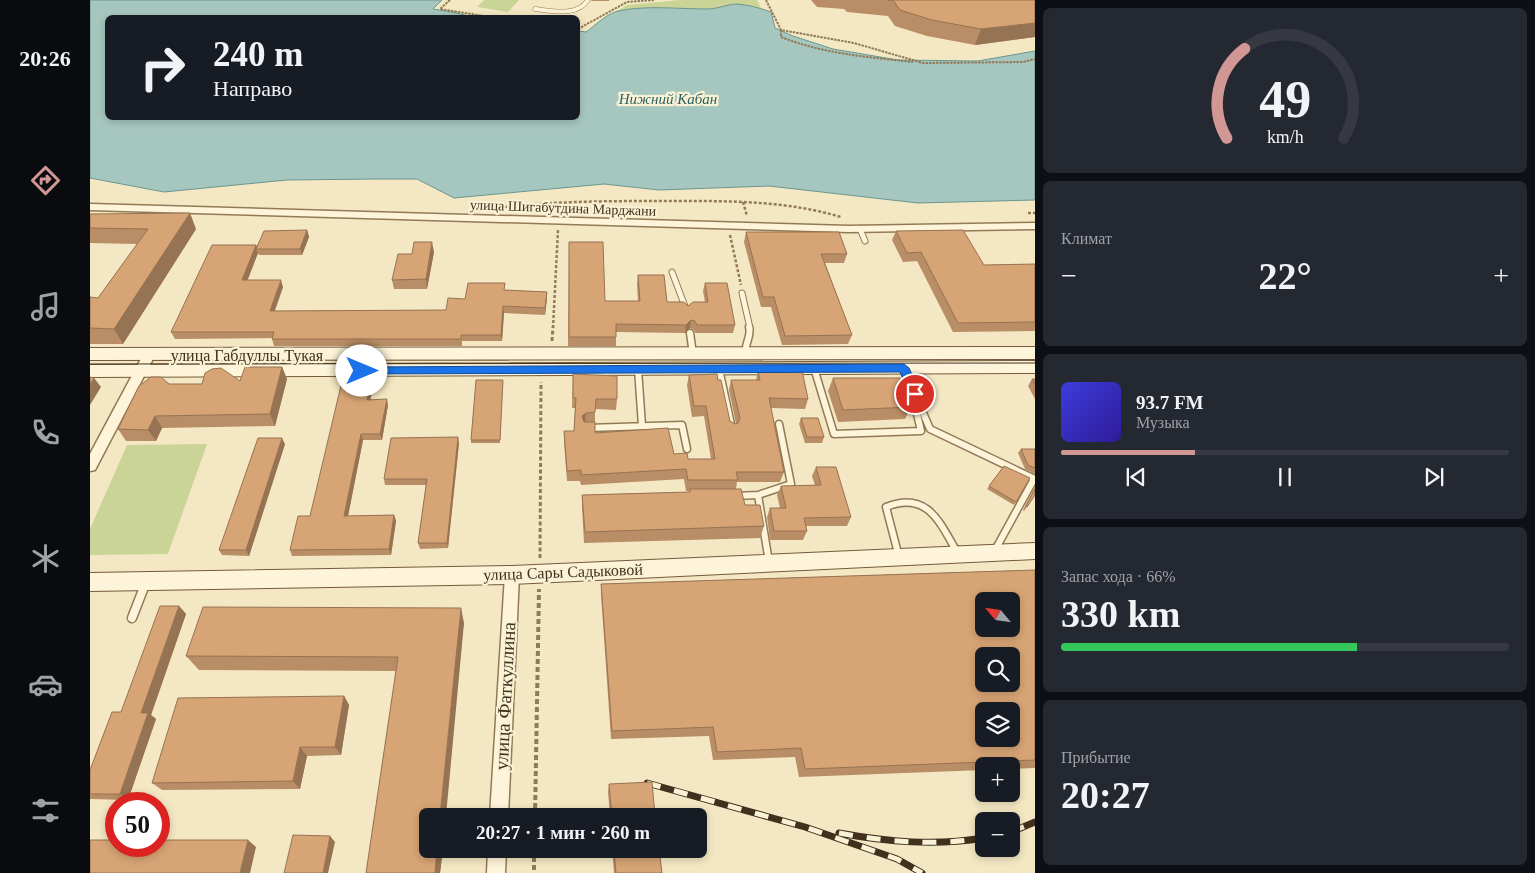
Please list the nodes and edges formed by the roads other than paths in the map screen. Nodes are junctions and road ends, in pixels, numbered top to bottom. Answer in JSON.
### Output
{"nodes":[{"id":1,"x":588,"y":0,"type":"edge"},
{"id":2,"x":535,"y":9,"type":"dead end"},
{"id":3,"x":90,"y":207,"type":"edge"},
{"id":4,"x":1035,"y":226,"type":"edge"},
{"id":5,"x":860,"y":229,"type":"junction"},
{"id":6,"x":865,"y":241,"type":"dead end"},
{"id":7,"x":672,"y":272,"type":"dead end"},
{"id":8,"x":742,"y":293,"type":"road end"},
{"id":9,"x":687,"y":310,"type":"edge"},
{"id":10,"x":690,"y":333,"type":"edge"},
{"id":11,"x":1035,"y":352,"type":"edge"},
{"id":12,"x":746,"y":353,"type":"junction"},
{"id":13,"x":90,"y":354,"type":"edge"},
{"id":14,"x":693,"y":354,"type":"junction"},
{"id":15,"x":149,"y":355,"type":"junction"},
{"id":16,"x":1035,"y":367,"type":"edge"},
{"id":17,"x":814,"y":368,"type":"junction"},
{"id":18,"x":638,"y":369,"type":"junction"},
{"id":19,"x":719,"y":369,"type":"junction"},
{"id":20,"x":90,"y":371,"type":"edge"},
{"id":21,"x":140,"y":371,"type":"junction"},
{"id":22,"x":906,"y":372,"type":"junction"},
{"id":23,"x":779,"y":424,"type":"dead end"},
{"id":24,"x":642,"y":426,"type":"junction"},
{"id":25,"x":586,"y":428,"type":"edge"},
{"id":26,"x":732,"y":430,"type":"edge"},
{"id":27,"x":687,"y":449,"type":"dead end"},
{"id":28,"x":90,"y":466,"type":"edge"},
{"id":29,"x":1035,"y":479,"type":"edge"},
{"id":30,"x":758,"y":495,"type":"junction"},
{"id":31,"x":729,"y":496,"type":"edge"},
{"id":32,"x":1035,"y":551,"type":"edge"},
{"id":33,"x":993,"y":554,"type":"junction"},
{"id":34,"x":959,"y":555,"type":"junction"},
{"id":35,"x":899,"y":558,"type":"junction"},
{"id":36,"x":769,"y":563,"type":"junction"},
{"id":37,"x":512,"y":575,"type":"junction"},
{"id":38,"x":147,"y":581,"type":"junction"},
{"id":39,"x":90,"y":582,"type":"edge"},
{"id":40,"x":132,"y":618,"type":"dead end"},
{"id":41,"x":499,"y":808,"type":"edge"},
{"id":42,"x":497,"y":858,"type":"edge"},
{"id":43,"x":496,"y":873,"type":"edge"}],
"edges":[{"from":1,"to":2,"type":"lane"},
{"from":3,"to":5,"type":"street","name":"улица Шигабутдина Марджани"},
{"from":4,"to":5,"type":"street","name":"улица Шигабутдина Марджани"},
{"from":5,"to":6,"type":"lane"},
{"from":7,"to":9,"type":"lane"},
{"from":8,"to":12,"type":"lane"},
{"from":10,"to":14,"type":"lane"},
{"from":11,"to":12,"type":"main road","name":"улица Габдуллы Тукая"},
{"from":12,"to":14,"type":"main road","name":"улица Габдуллы Тукая"},
{"from":13,"to":15,"type":"main road","name":"улица Габдуллы Тукая"},
{"from":14,"to":15,"type":"main road","name":"улица Габдуллы Тукая"},
{"from":15,"to":21,"type":"street"},
{"from":16,"to":22,"type":"main road","name":"улица Габдуллы Тукая"},
{"from":17,"to":19,"type":"main road","name":"улица Габдуллы Тукая"},
{"from":17,"to":22,"type":"main road","name":"улица Габдуллы Тукая"},
{"from":17,"to":22,"type":"lane"},
{"from":18,"to":19,"type":"main road","name":"улица Габдуллы Тукая"},
{"from":18,"to":21,"type":"main road","name":"улица Габдуллы Тукая"},
{"from":18,"to":24,"type":"lane"},
{"from":19,"to":26,"type":"lane"},
{"from":20,"to":21,"type":"main road","name":"улица Габдуллы Тукая"},
{"from":21,"to":28,"type":"street"},
{"from":22,"to":29,"type":"lane"},
{"from":23,"to":30,"type":"lane"},
{"from":24,"to":25,"type":"lane"},
{"from":24,"to":27,"type":"lane"},
{"from":29,"to":33,"type":"lane"},
{"from":30,"to":31,"type":"lane"},
{"from":30,"to":36,"type":"lane"},
{"from":32,"to":33,"type":"main road","name":"улица Сары Садыковой"},
{"from":33,"to":34,"type":"main road","name":"улица Сары Садыковой"},
{"from":34,"to":35,"type":"main road","name":"улица Сары Садыковой"},
{"from":34,"to":35,"type":"lane"},
{"from":35,"to":36,"type":"main road","name":"улица Сары Садыковой"},
{"from":36,"to":37,"type":"main road","name":"улица Сары Садыковой"},
{"from":37,"to":38,"type":"main road","name":"улица Сары Садыковой"},
{"from":37,"to":41,"type":"street","name":"улица Фаткуллина"},
{"from":38,"to":39,"type":"main road","name":"улица Сары Садыковой"},
{"from":38,"to":40,"type":"lane"},
{"from":42,"to":43,"type":"street"}]}
